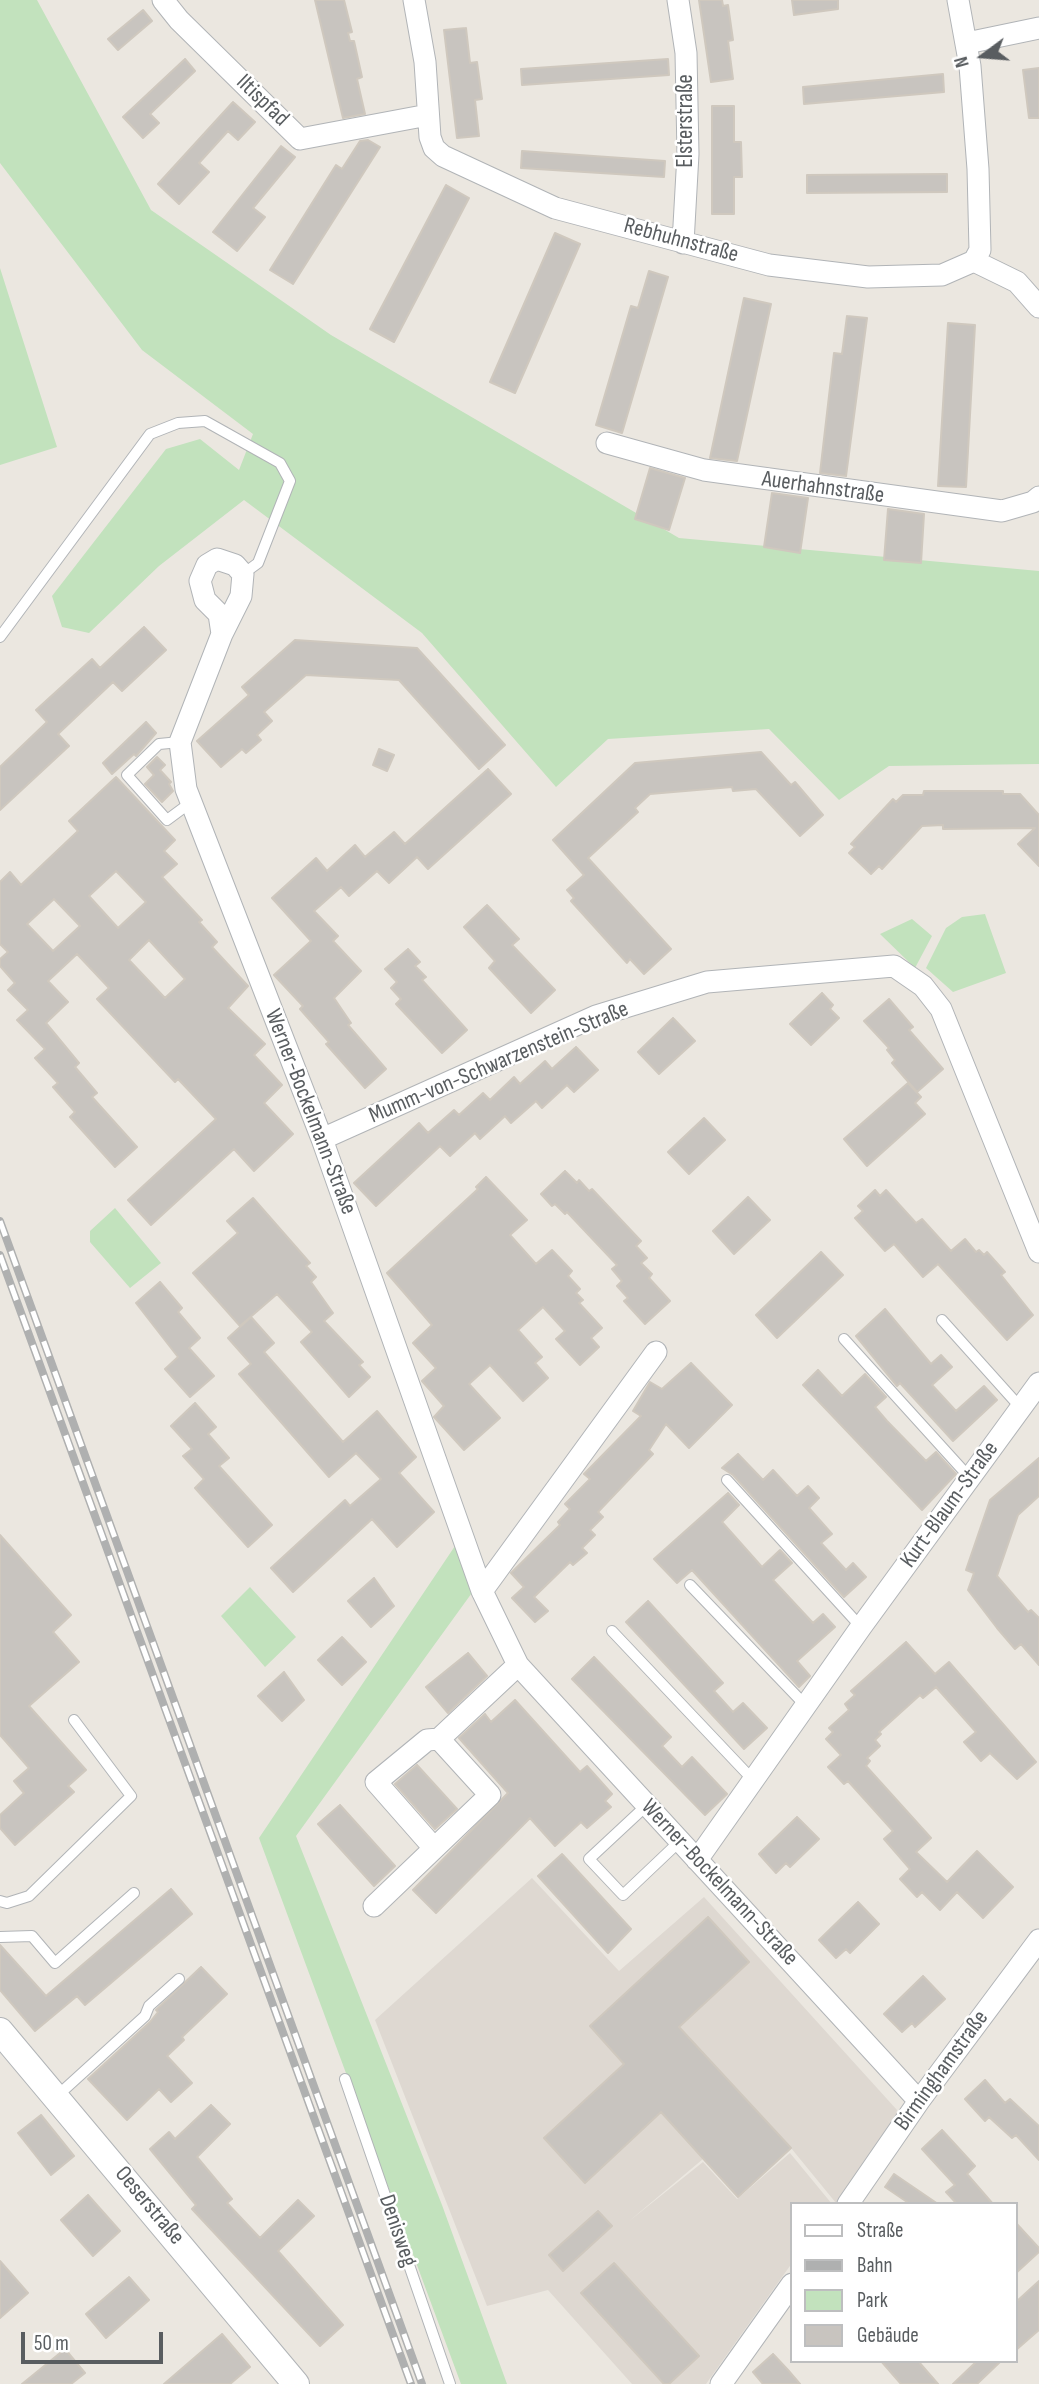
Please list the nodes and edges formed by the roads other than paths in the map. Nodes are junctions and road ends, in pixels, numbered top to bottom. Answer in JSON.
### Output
{"nodes":[{"id":1,"x":163,"y":0,"type":"edge"},
{"id":2,"x":414,"y":0,"type":"edge"},
{"id":3,"x":678,"y":0,"type":"edge"},
{"id":4,"x":958,"y":0,"type":"edge"},
{"id":5,"x":1039,"y":28,"type":"edge"},
{"id":6,"x":967,"y":43,"type":"junction"},
{"id":7,"x":428,"y":115,"type":"junction"},
{"id":8,"x":683,"y":243,"type":"junction"},
{"id":9,"x":974,"y":261,"type":"junction"},
{"id":10,"x":1039,"y":307,"type":"edge"},
{"id":11,"x":607,"y":443,"type":"dead end"},
{"id":12,"x":1039,"y":497,"type":"edge"},
{"id":13,"x":243,"y":574,"type":"junction"},
{"id":14,"x":222,"y":634,"type":"junction"},
{"id":15,"x":0,"y":637,"type":"edge"},
{"id":16,"x":180,"y":741,"type":"junction"},
{"id":17,"x":190,"y":803,"type":"junction"},
{"id":18,"x":322,"y":1139,"type":"junction"},
{"id":19,"x":1039,"y":1252,"type":"edge"},
{"id":20,"x":942,"y":1320,"type":"dead end"},
{"id":21,"x":844,"y":1339,"type":"dead end"},
{"id":22,"x":656,"y":1352,"type":"dead end"},
{"id":23,"x":1039,"y":1383,"type":"edge"},
{"id":24,"x":1020,"y":1407,"type":"junction"},
{"id":25,"x":970,"y":1478,"type":"junction"},
{"id":26,"x":727,"y":1480,"type":"dead end"},
{"id":27,"x":690,"y":1585,"type":"dead end"},
{"id":28,"x":482,"y":1591,"type":"junction"},
{"id":29,"x":861,"y":1628,"type":"junction"},
{"id":30,"x":612,"y":1631,"type":"dead end"},
{"id":31,"x":519,"y":1665,"type":"junction"},
{"id":32,"x":808,"y":1707,"type":"junction"},
{"id":33,"x":74,"y":1720,"type":"dead end"},
{"id":34,"x":439,"y":1739,"type":"junction"},
{"id":35,"x":754,"y":1782,"type":"junction"},
{"id":36,"x":647,"y":1805,"type":"junction"},
{"id":37,"x":680,"y":1841,"type":"junction"},
{"id":38,"x":434,"y":1849,"type":"junction"},
{"id":39,"x":697,"y":1860,"type":"junction"},
{"id":40,"x":134,"y":1893,"type":"dead end"},
{"id":41,"x":0,"y":1901,"type":"edge"},
{"id":42,"x":374,"y":1906,"type":"dead end"},
{"id":43,"x":0,"y":1937,"type":"edge"},
{"id":44,"x":1039,"y":1940,"type":"edge"},
{"id":45,"x":179,"y":1979,"type":"dead end"},
{"id":46,"x":0,"y":2031,"type":"edge"},
{"id":47,"x":345,"y":2079,"type":"dead end"},
{"id":48,"x":56,"y":2097,"type":"junction"},
{"id":49,"x":919,"y":2101,"type":"junction"},
{"id":50,"x":849,"y":2202,"type":"edge"},
{"id":51,"x":790,"y":2287,"type":"edge"},
{"id":52,"x":296,"y":2384,"type":"edge"},
{"id":53,"x":450,"y":2384,"type":"edge"},
{"id":54,"x":721,"y":2384,"type":"edge"}],
"edges":[{"from":1,"to":7,"type":"street","name":"Iltispfad"},
{"from":2,"to":7,"type":"street","name":"Rebhuhnstraße"},
{"from":3,"to":8,"type":"street","name":"Elsterstraße"},
{"from":4,"to":6,"type":"street"},
{"from":5,"to":6,"type":"street"},
{"from":6,"to":9,"type":"street"},
{"from":7,"to":8,"type":"street","name":"Rebhuhnstraße"},
{"from":8,"to":9,"type":"street","name":"Rebhuhnstraße"},
{"from":9,"to":10,"type":"street"},
{"from":11,"to":12,"type":"street","name":"Auerhahnstraße"},
{"from":13,"to":14,"type":"street","name":"Werner-Bockelmann-Straße"},
{"from":13,"to":14,"type":"street"},
{"from":13,"to":15,"type":"lane"},
{"from":14,"to":16,"type":"street","name":"Werner-Bockelmann-Straße"},
{"from":16,"to":17,"type":"street","name":"Werner-Bockelmann-Straße"},
{"from":16,"to":17,"type":"lane"},
{"from":17,"to":18,"type":"street","name":"Werner-Bockelmann-Straße"},
{"from":18,"to":19,"type":"street","name":"Mumm-von-Schwarzenstein-Straße"},
{"from":18,"to":28,"type":"street","name":"Werner-Bockelmann-Straße"},
{"from":20,"to":24,"type":"lane"},
{"from":21,"to":25,"type":"lane"},
{"from":22,"to":28,"type":"street"},
{"from":23,"to":24,"type":"street","name":"Kurt-Blaum-Straße"},
{"from":24,"to":25,"type":"street","name":"Kurt-Blaum-Straße"},
{"from":25,"to":29,"type":"street","name":"Kurt-Blaum-Straße"},
{"from":26,"to":29,"type":"lane"},
{"from":27,"to":32,"type":"lane"},
{"from":28,"to":31,"type":"street","name":"Werner-Bockelmann-Straße"},
{"from":29,"to":32,"type":"street","name":"Kurt-Blaum-Straße"},
{"from":30,"to":35,"type":"lane"},
{"from":31,"to":34,"type":"street"},
{"from":31,"to":36,"type":"street","name":"Werner-Bockelmann-Straße"},
{"from":32,"to":35,"type":"street","name":"Kurt-Blaum-Straße"},
{"from":33,"to":41,"type":"lane"},
{"from":34,"to":38,"type":"street"},
{"from":34,"to":38,"type":"street"},
{"from":35,"to":39,"type":"street","name":"Kurt-Blaum-Straße"},
{"from":36,"to":37,"type":"street","name":"Werner-Bockelmann-Straße"},
{"from":36,"to":37,"type":"lane"},
{"from":37,"to":39,"type":"street","name":"Werner-Bockelmann-Straße"},
{"from":38,"to":42,"type":"street"},
{"from":39,"to":49,"type":"street","name":"Werner-Bockelmann-Straße"},
{"from":40,"to":43,"type":"lane"},
{"from":44,"to":49,"type":"street","name":"Birminghamstraße"},
{"from":45,"to":48,"type":"lane"},
{"from":46,"to":48,"type":"street","name":"Oeserstraße"},
{"from":47,"to":53,"type":"lane","name":"Denisweg"},
{"from":48,"to":52,"type":"street","name":"Oeserstraße"},
{"from":49,"to":50,"type":"street","name":"Birminghamstraße"},
{"from":51,"to":54,"type":"street"}]}
